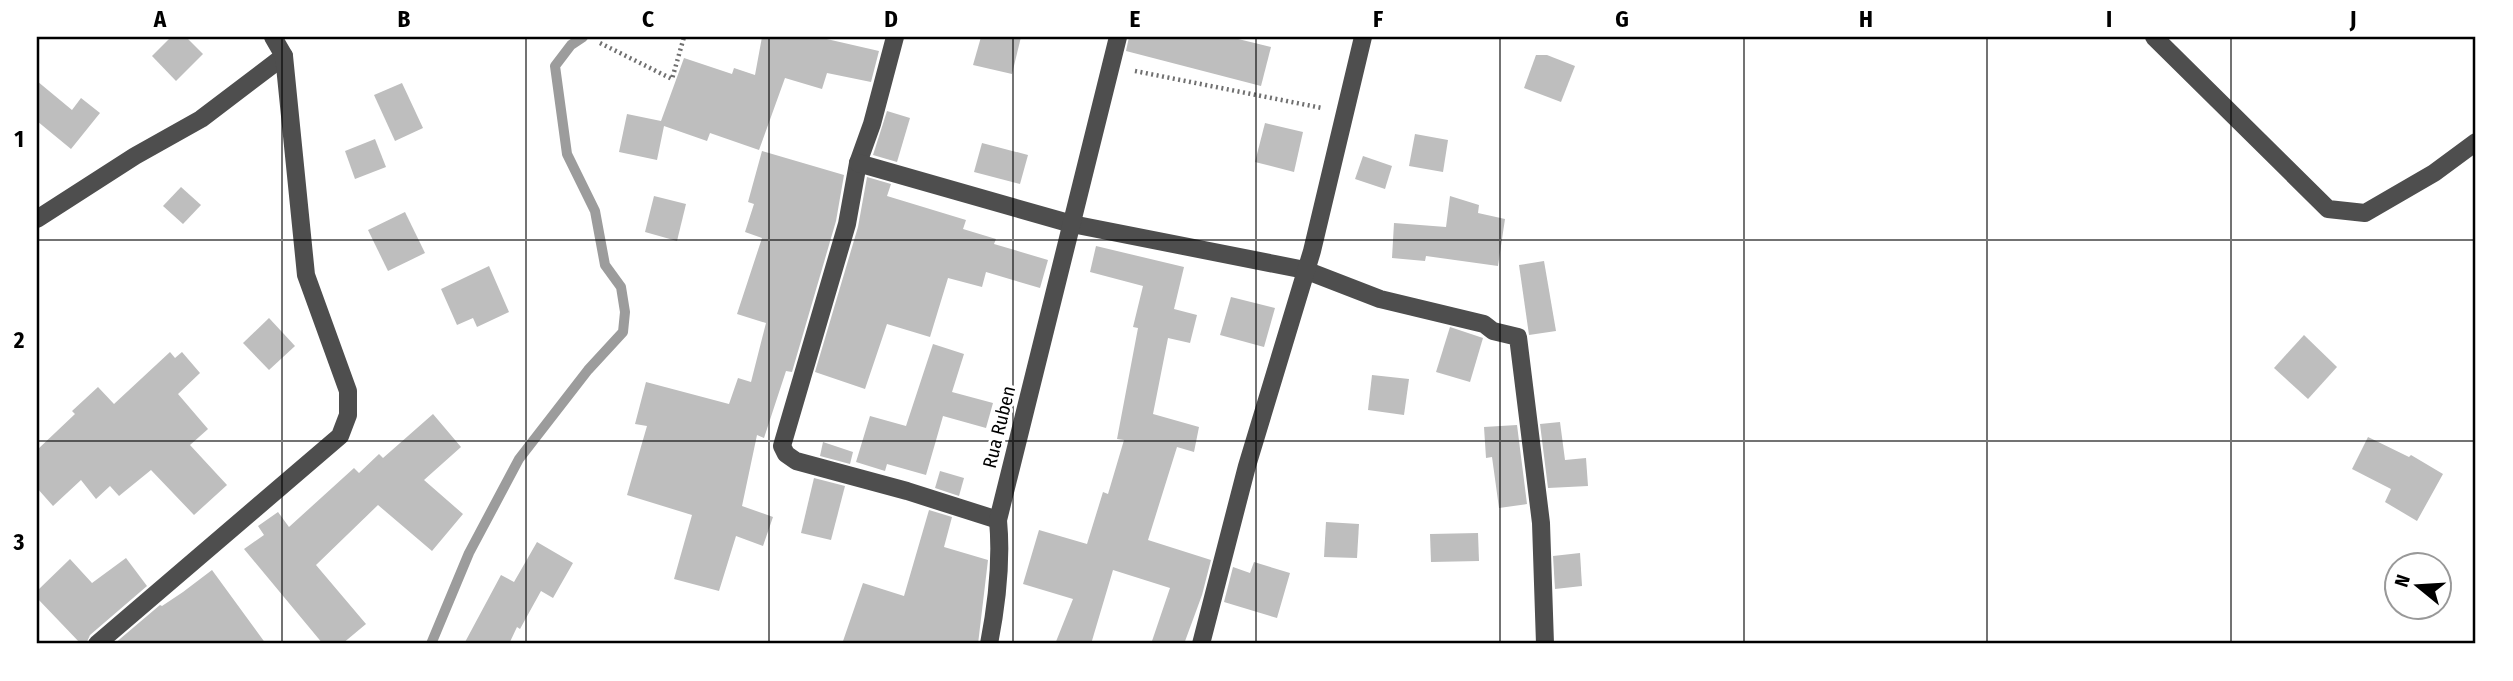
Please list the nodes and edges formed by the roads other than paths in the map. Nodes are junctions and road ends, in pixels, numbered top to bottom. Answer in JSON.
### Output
{"nodes":[{"id":1,"x":273,"y":37,"type":"edge"},
{"id":2,"x":895,"y":37,"type":"edge"},
{"id":3,"x":1118,"y":37,"type":"edge"},
{"id":4,"x":1363,"y":37,"type":"edge"},
{"id":5,"x":2154,"y":37,"type":"edge"},
{"id":6,"x":284,"y":57,"type":"junction"},
{"id":7,"x":2476,"y":142,"type":"edge"},
{"id":8,"x":858,"y":163,"type":"junction"},
{"id":9,"x":37,"y":219,"type":"edge"},
{"id":10,"x":1072,"y":224,"type":"junction"},
{"id":11,"x":1305,"y":270,"type":"junction"},
{"id":12,"x":998,"y":520,"type":"junction"},
{"id":13,"x":97,"y":644,"type":"edge"},
{"id":14,"x":989,"y":644,"type":"edge"},
{"id":15,"x":1200,"y":644,"type":"edge"},
{"id":16,"x":1545,"y":644,"type":"edge"}],
"edges":[{"from":1,"to":6,"type":"street"},
{"from":2,"to":8,"type":"street"},
{"from":3,"to":10,"type":"street","name":"Rua Ruben"},
{"from":4,"to":11,"type":"street"},
{"from":5,"to":7,"type":"street"},
{"from":6,"to":9,"type":"street"},
{"from":6,"to":13,"type":"street"},
{"from":8,"to":10,"type":"street"},
{"from":8,"to":12,"type":"street"},
{"from":10,"to":11,"type":"street"},
{"from":10,"to":12,"type":"street","name":"Rua Ruben"},
{"from":11,"to":15,"type":"street"},
{"from":11,"to":16,"type":"street"},
{"from":12,"to":14,"type":"street","name":"Rua Ruben"}]}
